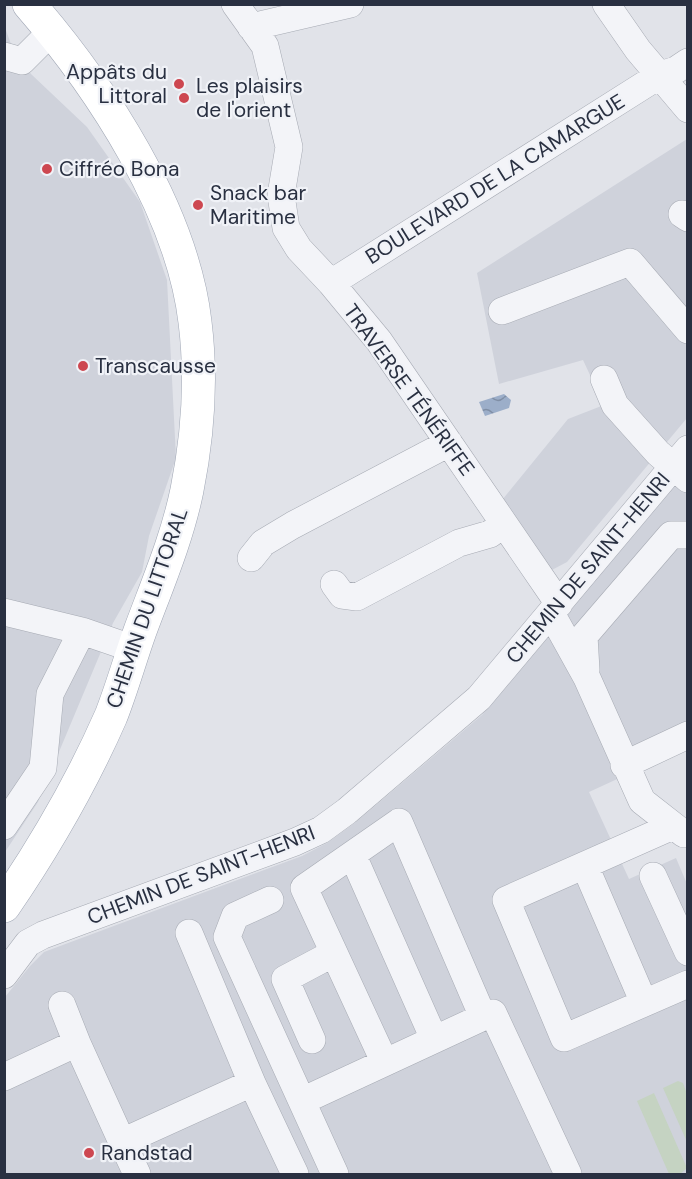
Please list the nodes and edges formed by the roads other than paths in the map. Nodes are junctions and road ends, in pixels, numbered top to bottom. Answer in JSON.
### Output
{"nodes":[{"id":1,"x":235,"y":4,"type":"edge"},
{"id":2,"x":350,"y":4,"type":"edge"},
{"id":3,"x":606,"y":4,"type":"edge"},
{"id":4,"x":296,"y":10,"type":"edge"},
{"id":5,"x":39,"y":13,"type":"edge"},
{"id":6,"x":251,"y":27,"type":"junction"},
{"id":7,"x":4,"y":56,"type":"edge"},
{"id":8,"x":687,"y":62,"type":"edge"},
{"id":9,"x":660,"y":75,"type":"junction"},
{"id":10,"x":687,"y":109,"type":"edge"},
{"id":11,"x":331,"y":283,"type":"junction"},
{"id":12,"x":502,"y":311,"type":"dead end"},
{"id":13,"x":687,"y":330,"type":"edge"},
{"id":14,"x":604,"y":379,"type":"dead end"},
{"id":15,"x":449,"y":443,"type":"junction"},
{"id":16,"x":682,"y":465,"type":"edge"},
{"id":17,"x":504,"y":524,"type":"junction"},
{"id":18,"x":687,"y":535,"type":"edge"},
{"id":19,"x":251,"y":558,"type":"dead end"},
{"id":20,"x":334,"y":584,"type":"dead end"},
{"id":21,"x":555,"y":609,"type":"junction"},
{"id":22,"x":4,"y":612,"type":"edge"},
{"id":23,"x":82,"y":631,"type":"junction"},
{"id":24,"x":134,"y":649,"type":"junction"},
{"id":25,"x":587,"y":678,"type":"junction"},
{"id":26,"x":687,"y":735,"type":"edge"},
{"id":27,"x":626,"y":769,"type":"junction"},
{"id":28,"x":4,"y":826,"type":"edge"},
{"id":29,"x":680,"y":831,"type":"edge"},
{"id":30,"x":352,"y":856,"type":"junction"},
{"id":31,"x":585,"y":866,"type":"junction"},
{"id":32,"x":653,"y":876,"type":"dead end"},
{"id":33,"x":270,"y":900,"type":"dead end"},
{"id":34,"x":4,"y":906,"type":"edge"},
{"id":35,"x":189,"y":933,"type":"dead end"},
{"id":36,"x":334,"y":952,"type":"junction"},
{"id":37,"x":687,"y":952,"type":"edge"},
{"id":38,"x":4,"y":975,"type":"edge"},
{"id":39,"x":687,"y":984,"type":"edge"},
{"id":40,"x":644,"y":1003,"type":"junction"},
{"id":41,"x":62,"y":1005,"type":"dead end"},
{"id":42,"x":483,"y":1017,"type":"junction"},
{"id":43,"x":434,"y":1039,"type":"junction"},
{"id":44,"x":312,"y":1040,"type":"dead end"},
{"id":45,"x":77,"y":1043,"type":"junction"},
{"id":46,"x":384,"y":1062,"type":"junction"},
{"id":47,"x":4,"y":1077,"type":"edge"},
{"id":48,"x":252,"y":1083,"type":"junction"},
{"id":49,"x":302,"y":1101,"type":"junction"},
{"id":50,"x":122,"y":1142,"type":"junction"},
{"id":51,"x":136,"y":1174,"type":"edge"},
{"id":52,"x":295,"y":1174,"type":"edge"},
{"id":53,"x":335,"y":1174,"type":"edge"},
{"id":54,"x":568,"y":1174,"type":"edge"}],
"edges":[{"from":1,"to":6,"type":"street","name":"TRAVERSE TÉNÉRIFFE"},
{"from":2,"to":4,"type":"street"},
{"from":3,"to":9,"type":"street"},
{"from":4,"to":6,"type":"street"},
{"from":5,"to":7,"type":"street"},
{"from":5,"to":24,"type":"main road","name":"CHEMIN DU LITTORAL"},
{"from":6,"to":11,"type":"street","name":"TRAVERSE TÉNÉRIFFE"},
{"from":8,"to":9,"type":"street","name":"BOULEVARD DE LA CAMARGUE"},
{"from":9,"to":10,"type":"street"},
{"from":9,"to":11,"type":"street","name":"BOULEVARD DE LA CAMARGUE"},
{"from":11,"to":15,"type":"street","name":"TRAVERSE TÉNÉRIFFE"},
{"from":12,"to":13,"type":"street"},
{"from":14,"to":16,"type":"street"},
{"from":15,"to":17,"type":"street","name":"TRAVERSE TÉNÉRIFFE"},
{"from":15,"to":19,"type":"street"},
{"from":16,"to":21,"type":"street","name":"CHEMIN DE SAINT-HENRI"},
{"from":17,"to":20,"type":"street"},
{"from":17,"to":21,"type":"street","name":"TRAVERSE TÉNÉRIFFE"},
{"from":18,"to":25,"type":"street"},
{"from":21,"to":25,"type":"street","name":"TRAVERSE TÉNÉRIFFE"},
{"from":21,"to":38,"type":"street","name":"CHEMIN DE SAINT-HENRI"},
{"from":22,"to":23,"type":"street"},
{"from":23,"to":24,"type":"street"},
{"from":23,"to":28,"type":"street"},
{"from":24,"to":34,"type":"main road","name":"CHEMIN DU LITTORAL"},
{"from":25,"to":27,"type":"street"},
{"from":26,"to":27,"type":"street"},
{"from":27,"to":29,"type":"street"},
{"from":29,"to":31,"type":"street"},
{"from":30,"to":36,"type":"street"},
{"from":30,"to":42,"type":"street"},
{"from":30,"to":43,"type":"street"},
{"from":31,"to":40,"type":"street"},
{"from":31,"to":40,"type":"street"},
{"from":32,"to":37,"type":"street"},
{"from":33,"to":49,"type":"street"},
{"from":35,"to":48,"type":"street"},
{"from":36,"to":44,"type":"street"},
{"from":36,"to":46,"type":"street"},
{"from":39,"to":40,"type":"street"},
{"from":41,"to":45,"type":"street"},
{"from":42,"to":43,"type":"street"},
{"from":42,"to":54,"type":"street"},
{"from":43,"to":46,"type":"street"},
{"from":45,"to":47,"type":"street"},
{"from":45,"to":50,"type":"street"},
{"from":46,"to":49,"type":"street"},
{"from":48,"to":50,"type":"street"},
{"from":48,"to":52,"type":"street"},
{"from":49,"to":53,"type":"street"},
{"from":50,"to":51,"type":"street"}]}
